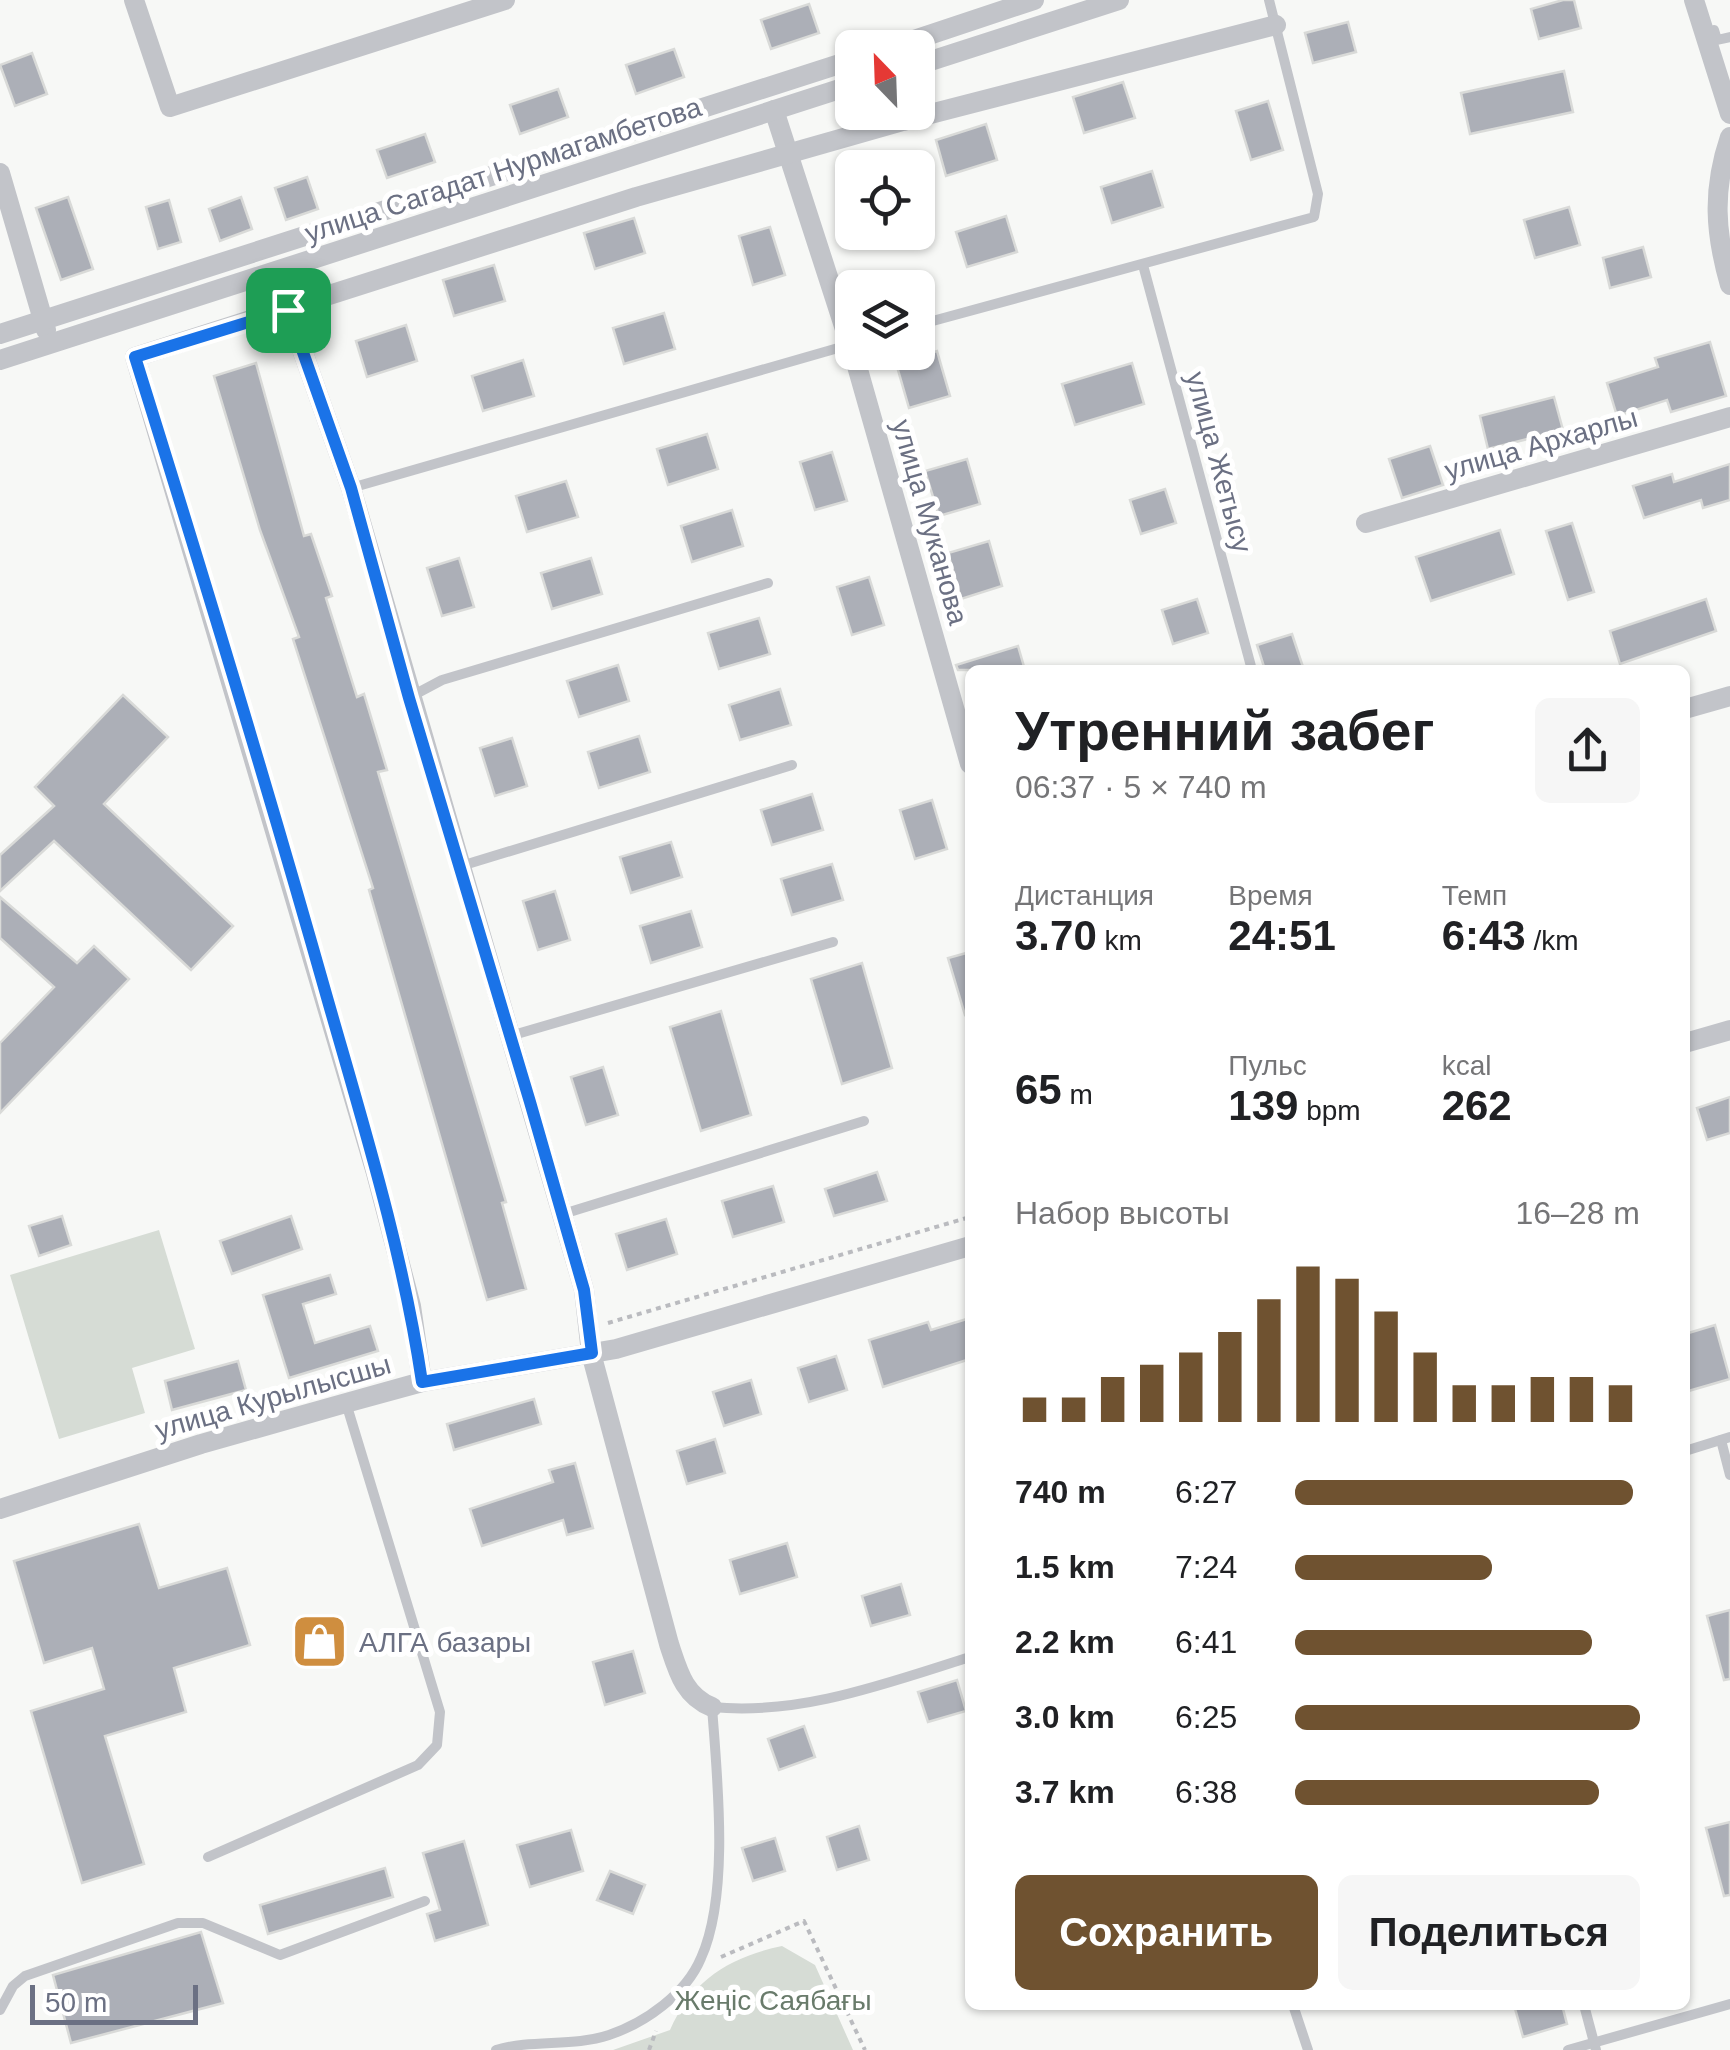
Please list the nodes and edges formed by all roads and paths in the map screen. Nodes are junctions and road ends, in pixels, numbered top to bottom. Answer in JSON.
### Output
{"nodes":[{"id":1,"x":134,"y":0,"type":"edge"},
{"id":2,"x":504,"y":0,"type":"edge"},
{"id":3,"x":1034,"y":0,"type":"edge"},
{"id":4,"x":1119,"y":0,"type":"edge"},
{"id":5,"x":1269,"y":0,"type":"edge"},
{"id":6,"x":1694,"y":0,"type":"edge"},
{"id":7,"x":1704,"y":0,"type":"edge"},
{"id":8,"x":1276,"y":25,"type":"junction"},
{"id":9,"x":935,"y":33,"type":"edge"},
{"id":10,"x":1730,"y":37,"type":"edge"},
{"id":11,"x":935,"y":60,"type":"edge"},
{"id":12,"x":835,"y":65,"type":"edge"},
{"id":13,"x":835,"y":91,"type":"edge"},
{"id":14,"x":774,"y":110,"type":"junction"},
{"id":15,"x":1730,"y":114,"type":"edge"},
{"id":16,"x":1730,"y":137,"type":"edge"},
{"id":17,"x":788,"y":155,"type":"junction"},
{"id":18,"x":0,"y":173,"type":"edge"},
{"id":19,"x":1144,"y":265,"type":"junction"},
{"id":20,"x":281,"y":272,"type":"junction"},
{"id":21,"x":1730,"y":285,"type":"edge"},
{"id":22,"x":835,"y":297,"type":"edge"},
{"id":23,"x":288,"y":310,"type":"junction"},
{"id":24,"x":935,"y":320,"type":"edge"},
{"id":25,"x":44,"y":321,"type":"junction"},
{"id":26,"x":0,"y":334,"type":"edge"},
{"id":27,"x":51,"y":344,"type":"junction"},
{"id":28,"x":835,"y":353,"type":"edge"},
{"id":29,"x":0,"y":360,"type":"edge"},
{"id":30,"x":858,"y":370,"type":"edge"},
{"id":31,"x":1730,"y":417,"type":"edge"},
{"id":32,"x":351,"y":488,"type":"junction"},
{"id":33,"x":1366,"y":523,"type":"dead end"},
{"id":34,"x":768,"y":583,"type":"dead end"},
{"id":35,"x":1251,"y":665,"type":"edge"},
{"id":36,"x":1730,"y":696,"type":"edge"},
{"id":37,"x":409,"y":698,"type":"junction"},
{"id":38,"x":1690,"y":707,"type":"edge"},
{"id":39,"x":965,"y":746,"type":"edge"},
{"id":40,"x":792,"y":765,"type":"dead end"},
{"id":41,"x":460,"y":866,"type":"junction"},
{"id":42,"x":833,"y":942,"type":"dead end"},
{"id":43,"x":1730,"y":1030,"type":"edge"},
{"id":44,"x":510,"y":1036,"type":"junction"},
{"id":45,"x":1690,"y":1042,"type":"edge"},
{"id":46,"x":864,"y":1121,"type":"dead end"},
{"id":47,"x":563,"y":1214,"type":"junction"},
{"id":48,"x":965,"y":1217,"type":"edge"},
{"id":49,"x":965,"y":1247,"type":"edge"},
{"id":50,"x":588,"y":1326,"type":"junction"},
{"id":51,"x":592,"y":1353,"type":"junction"},
{"id":52,"x":422,"y":1382,"type":"junction"},
{"id":53,"x":346,"y":1403,"type":"junction"},
{"id":54,"x":1725,"y":1439,"type":"edge"},
{"id":55,"x":1690,"y":1449,"type":"edge"},
{"id":56,"x":1730,"y":1475,"type":"edge"},
{"id":57,"x":0,"y":1509,"type":"edge"},
{"id":58,"x":965,"y":1659,"type":"edge"},
{"id":59,"x":712,"y":1706,"type":"junction"},
{"id":60,"x":208,"y":1857,"type":"dead end"},
{"id":61,"x":425,"y":1901,"type":"dead end"},
{"id":62,"x":710,"y":1966,"type":"dead end"},
{"id":63,"x":1730,"y":2004,"type":"edge"},
{"id":64,"x":0,"y":2010,"type":"edge"},
{"id":65,"x":1295,"y":2010,"type":"edge"},
{"id":66,"x":1585,"y":2010,"type":"edge"},
{"id":67,"x":660,"y":2020,"type":"dead end"},
{"id":68,"x":1595,"y":2046,"type":"edge"},
{"id":69,"x":496,"y":2050,"type":"edge"},
{"id":70,"x":649,"y":2050,"type":"edge"},
{"id":71,"x":865,"y":2050,"type":"edge"},
{"id":72,"x":1308,"y":2050,"type":"edge"},
{"id":73,"x":1568,"y":2050,"type":"edge"}],
"edges":[{"from":1,"to":2,"type":"street"},
{"from":3,"to":9,"type":"street"},
{"from":4,"to":11,"type":"street"},
{"from":5,"to":8,"type":"lane"},
{"from":6,"to":15,"type":"street"},
{"from":7,"to":10,"type":"lane"},
{"from":8,"to":17,"type":"street"},
{"from":8,"to":19,"type":"lane"},
{"from":12,"to":25,"type":"street"},
{"from":13,"to":14,"type":"street","name":"улица Сагадат Нурмагамбетова"},
{"from":14,"to":17,"type":"street","name":"улица Муканова"},
{"from":14,"to":20,"type":"street","name":"улица Сагадат Нурмагамбетова"},
{"from":16,"to":21,"type":"street"},
{"from":17,"to":22,"type":"street","name":"улица Муканова"},
{"from":17,"to":23,"type":"street"},
{"from":18,"to":25,"type":"street"},
{"from":19,"to":24,"type":"lane"},
{"from":19,"to":35,"type":"lane","name":"улица Жетысу"},
{"from":20,"to":23,"type":"street"},
{"from":20,"to":27,"type":"street","name":"улица Сагадат Нурмагамбетова"},
{"from":23,"to":32,"type":"street"},
{"from":23,"to":52,"type":"street"},
{"from":25,"to":26,"type":"street"},
{"from":25,"to":27,"type":"street"},
{"from":27,"to":29,"type":"street","name":"улица Сагадат Нурмагамбетова"},
{"from":28,"to":32,"type":"lane"},
{"from":30,"to":39,"type":"street","name":"улица Муканова"},
{"from":31,"to":33,"type":"street","name":"улица Архарлы"},
{"from":32,"to":37,"type":"street"},
{"from":34,"to":37,"type":"lane"},
{"from":36,"to":38,"type":"street"},
{"from":37,"to":41,"type":"street"},
{"from":40,"to":41,"type":"lane"},
{"from":41,"to":44,"type":"street"},
{"from":42,"to":44,"type":"lane"},
{"from":43,"to":45,"type":"street"},
{"from":44,"to":47,"type":"street"},
{"from":46,"to":47,"type":"lane"},
{"from":47,"to":50,"type":"street"},
{"from":48,"to":50,"type":"path"},
{"from":49,"to":51,"type":"street","name":"улица Курылысшы"},
{"from":50,"to":51,"type":"street"},
{"from":51,"to":52,"type":"street","name":"улица Курылысшы"},
{"from":51,"to":59,"type":"street"},
{"from":52,"to":53,"type":"street","name":"улица Курылысшы"},
{"from":53,"to":57,"type":"street","name":"улица Курылысшы"},
{"from":53,"to":60,"type":"lane"},
{"from":54,"to":55,"type":"lane"},
{"from":54,"to":56,"type":"lane"},
{"from":58,"to":59,"type":"lane"},
{"from":59,"to":69,"type":"lane"},
{"from":61,"to":64,"type":"lane"},
{"from":62,"to":71,"type":"path"},
{"from":63,"to":68,"type":"lane"},
{"from":65,"to":72,"type":"lane"},
{"from":66,"to":68,"type":"lane"},
{"from":67,"to":70,"type":"path"},
{"from":68,"to":73,"type":"lane"}]}
